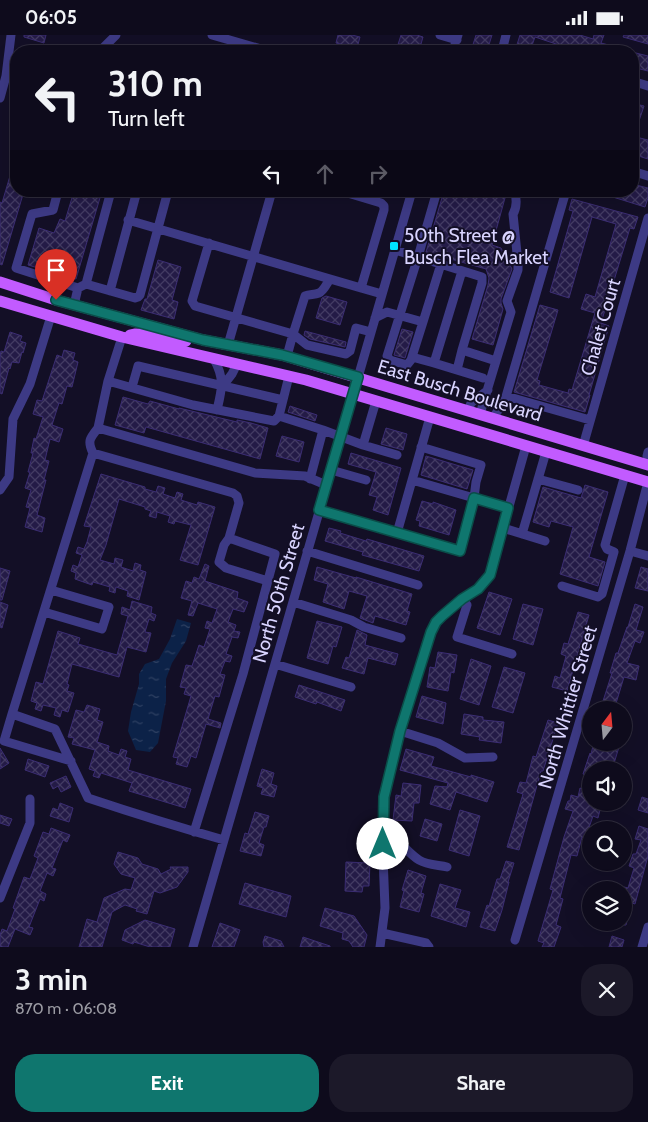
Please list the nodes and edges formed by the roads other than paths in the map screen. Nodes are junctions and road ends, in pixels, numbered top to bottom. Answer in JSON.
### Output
{"nodes":[{"id":1,"x":10,"y":35,"type":"edge"},
{"id":2,"x":116,"y":35,"type":"edge"},
{"id":3,"x":212,"y":35,"type":"edge"},
{"id":4,"x":440,"y":35,"type":"edge"},
{"id":5,"x":457,"y":38,"type":"edge"},
{"id":6,"x":106,"y":45,"type":"edge"},
{"id":7,"x":247,"y":45,"type":"edge"},
{"id":8,"x":0,"y":98,"type":"edge"},
{"id":9,"x":56,"y":197,"type":"edge"},
{"id":10,"x":109,"y":197,"type":"edge"},
{"id":11,"x":135,"y":197,"type":"edge"},
{"id":12,"x":166,"y":197,"type":"edge"},
{"id":13,"x":270,"y":197,"type":"edge"},
{"id":14,"x":361,"y":197,"type":"edge"},
{"id":15,"x":410,"y":197,"type":"edge"},
{"id":16,"x":435,"y":197,"type":"edge"},
{"id":17,"x":515,"y":197,"type":"edge"},
{"id":18,"x":564,"y":197,"type":"edge"},
{"id":19,"x":648,"y":218,"type":"edge"},
{"id":20,"x":128,"y":220,"type":"junction"},
{"id":21,"x":158,"y":228,"type":"junction"},
{"id":22,"x":209,"y":243,"type":"junction"},
{"id":23,"x":395,"y":250,"type":"junction"},
{"id":24,"x":253,"y":256,"type":"junction"},
{"id":25,"x":418,"y":257,"type":"junction"},
{"id":26,"x":440,"y":264,"type":"junction"},
{"id":27,"x":462,"y":271,"type":"junction"},
{"id":28,"x":330,"y":279,"type":"junction"},
{"id":29,"x":0,"y":283,"type":"edge"},
{"id":30,"x":82,"y":286,"type":"junction"},
{"id":31,"x":361,"y":288,"type":"junction"},
{"id":32,"x":110,"y":291,"type":"junction"},
{"id":33,"x":382,"y":294,"type":"junction"},
{"id":34,"x":0,"y":301,"type":"edge"},
{"id":35,"x":74,"y":305,"type":"junction"},
{"id":36,"x":51,"y":316,"type":"junction"},
{"id":37,"x":400,"y":316,"type":"junction"},
{"id":38,"x":235,"y":318,"type":"junction"},
{"id":39,"x":375,"y":318,"type":"junction"},
{"id":40,"x":423,"y":322,"type":"junction"},
{"id":41,"x":371,"y":332,"type":"junction"},
{"id":42,"x":293,"y":334,"type":"junction"},
{"id":43,"x":122,"y":337,"type":"junction"},
{"id":44,"x":203,"y":340,"type":"junction"},
{"id":45,"x":228,"y":345,"type":"junction"},
{"id":46,"x":462,"y":350,"type":"junction"},
{"id":47,"x":287,"y":356,"type":"junction"},
{"id":48,"x":412,"y":357,"type":"junction"},
{"id":49,"x":214,"y":359,"type":"junction"},
{"id":50,"x":496,"y":361,"type":"junction"},
{"id":51,"x":434,"y":363,"type":"junction"},
{"id":52,"x":238,"y":364,"type":"junction"},
{"id":53,"x":456,"y":370,"type":"junction"},
{"id":54,"x":289,"y":376,"type":"junction"},
{"id":55,"x":358,"y":377,"type":"junction"},
{"id":56,"x":483,"y":378,"type":"dead end"},
{"id":57,"x":108,"y":381,"type":"junction"},
{"id":58,"x":132,"y":387,"type":"junction"},
{"id":59,"x":222,"y":387,"type":"junction"},
{"id":60,"x":488,"y":389,"type":"junction"},
{"id":61,"x":353,"y":394,"type":"junction"},
{"id":62,"x":506,"y":396,"type":"junction"},
{"id":63,"x":283,"y":400,"type":"junction"},
{"id":64,"x":376,"y":401,"type":"junction"},
{"id":65,"x":217,"y":410,"type":"junction"},
{"id":66,"x":468,"y":411,"type":"junction"},
{"id":67,"x":480,"y":415,"type":"junction"},
{"id":68,"x":279,"y":416,"type":"junction"},
{"id":69,"x":430,"y":417,"type":"junction"},
{"id":70,"x":493,"y":418,"type":"junction"},
{"id":71,"x":590,"y":420,"type":"junction"},
{"id":72,"x":98,"y":428,"type":"junction"},
{"id":73,"x":322,"y":430,"type":"junction"},
{"id":74,"x":340,"y":437,"type":"junction"},
{"id":75,"x":363,"y":445,"type":"junction"},
{"id":76,"x":526,"y":446,"type":"junction"},
{"id":77,"x":583,"y":446,"type":"junction"},
{"id":78,"x":421,"y":447,"type":"junction"},
{"id":79,"x":546,"y":452,"type":"junction"},
{"id":80,"x":648,"y":452,"type":"edge"},
{"id":81,"x":92,"y":453,"type":"junction"},
{"id":82,"x":397,"y":455,"type":"dead end"},
{"id":83,"x":648,"y":458,"type":"edge"},
{"id":84,"x":648,"y":465,"type":"edge"},
{"id":85,"x":331,"y":470,"type":"junction"},
{"id":86,"x":625,"y":475,"type":"junction"},
{"id":87,"x":310,"y":479,"type":"junction"},
{"id":88,"x":538,"y":479,"type":"junction"},
{"id":89,"x":366,"y":480,"type":"dead end"},
{"id":90,"x":412,"y":480,"type":"junction"},
{"id":91,"x":648,"y":482,"type":"edge"},
{"id":92,"x":326,"y":485,"type":"junction"},
{"id":93,"x":0,"y":490,"type":"edge"},
{"id":94,"x":578,"y":491,"type":"dead end"},
{"id":95,"x":474,"y":498,"type":"junction"},
{"id":96,"x":508,"y":508,"type":"junction"},
{"id":97,"x":319,"y":510,"type":"junction"},
{"id":98,"x":503,"y":528,"type":"junction"},
{"id":99,"x":397,"y":533,"type":"junction"},
{"id":100,"x":522,"y":534,"type":"junction"},
{"id":101,"x":230,"y":538,"type":"junction"},
{"id":102,"x":545,"y":541,"type":"dead end"},
{"id":103,"x":308,"y":551,"type":"junction"},
{"id":104,"x":614,"y":552,"type":"junction"},
{"id":105,"x":629,"y":554,"type":"junction"},
{"id":106,"x":648,"y":556,"type":"edge"},
{"id":107,"x":268,"y":581,"type":"junction"},
{"id":108,"x":418,"y":585,"type":"dead end"},
{"id":109,"x":562,"y":586,"type":"dead end"},
{"id":110,"x":50,"y":590,"type":"junction"},
{"id":111,"x":462,"y":599,"type":"junction"},
{"id":112,"x":293,"y":602,"type":"junction"},
{"id":113,"x":44,"y":612,"type":"junction"},
{"id":114,"x":401,"y":638,"type":"dead end"},
{"id":115,"x":512,"y":654,"type":"dead end"},
{"id":116,"x":275,"y":665,"type":"junction"},
{"id":117,"x":351,"y":687,"type":"dead end"},
{"id":118,"x":12,"y":715,"type":"junction"},
{"id":119,"x":400,"y":731,"type":"junction"},
{"id":120,"x":493,"y":757,"type":"dead end"},
{"id":121,"x":70,"y":761,"type":"junction"},
{"id":122,"x":30,"y":799,"type":"dead end"},
{"id":123,"x":194,"y":832,"type":"junction"},
{"id":124,"x":384,"y":833,"type":"junction"},
{"id":125,"x":224,"y":840,"type":"junction"},
{"id":126,"x":447,"y":867,"type":"dead end"},
{"id":127,"x":0,"y":898,"type":"edge"},
{"id":128,"x":648,"y":927,"type":"edge"},
{"id":129,"x":382,"y":933,"type":"junction"},
{"id":130,"x":515,"y":940,"type":"dead end"},
{"id":131,"x":193,"y":947,"type":"edge"},
{"id":132,"x":380,"y":947,"type":"edge"},
{"id":133,"x":429,"y":947,"type":"edge"},
{"id":134,"x":642,"y":947,"type":"edge"}],
"edges":[{"from":1,"to":8,"type":"street"},
{"from":2,"to":6,"type":"street"},
{"from":3,"to":7,"type":"street"},
{"from":4,"to":5,"type":"street"},
{"from":9,"to":30,"type":"street"},
{"from":10,"to":30,"type":"street"},
{"from":11,"to":20,"type":"street"},
{"from":12,"to":21,"type":"street"},
{"from":13,"to":24,"type":"street"},
{"from":14,"to":31,"type":"street"},
{"from":15,"to":23,"type":"street","name":"North 50th Street"},
{"from":16,"to":25,"type":"street"},
{"from":17,"to":50,"type":"street"},
{"from":18,"to":62,"type":"street"},
{"from":19,"to":71,"type":"street","name":"Chalet Court"},
{"from":20,"to":21,"type":"street"},
{"from":20,"to":32,"type":"street"},
{"from":21,"to":22,"type":"street"},
{"from":21,"to":32,"type":"street"},
{"from":22,"to":24,"type":"street"},
{"from":22,"to":38,"type":"street"},
{"from":23,"to":25,"type":"street"},
{"from":23,"to":33,"type":"street","name":"North 50th Street"},
{"from":24,"to":28,"type":"street"},
{"from":24,"to":38,"type":"street"},
{"from":25,"to":26,"type":"street"},
{"from":25,"to":37,"type":"street"},
{"from":26,"to":27,"type":"street"},
{"from":26,"to":40,"type":"street"},
{"from":27,"to":46,"type":"street"},
{"from":27,"to":51,"type":"street"},
{"from":28,"to":31,"type":"street"},
{"from":28,"to":42,"type":"street"},
{"from":29,"to":35,"type":"main road","name":"East Busch Boulevard"},
{"from":30,"to":32,"type":"street"},
{"from":30,"to":35,"type":"street"},
{"from":31,"to":33,"type":"street"},
{"from":33,"to":39,"type":"street","name":"North 50th Street"},
{"from":34,"to":36,"type":"main road","name":"East Busch Boulevard"},
{"from":35,"to":44,"type":"main road","name":"East Busch Boulevard"},
{"from":36,"to":43,"type":"main road","name":"East Busch Boulevard"},
{"from":36,"to":93,"type":"street"},
{"from":37,"to":39,"type":"street"},
{"from":37,"to":40,"type":"street"},
{"from":37,"to":48,"type":"street"},
{"from":38,"to":42,"type":"street"},
{"from":38,"to":45,"type":"street"},
{"from":39,"to":41,"type":"street","name":"North 50th Street"},
{"from":40,"to":48,"type":"street"},
{"from":41,"to":42,"type":"street"},
{"from":41,"to":55,"type":"street","name":"North 50th Street"},
{"from":42,"to":47,"type":"street"},
{"from":43,"to":44,"type":"main road"},
{"from":43,"to":49,"type":"main road","name":"East Busch Boulevard"},
{"from":43,"to":57,"type":"street"},
{"from":44,"to":45,"type":"main road","name":"East Busch Boulevard"},
{"from":45,"to":47,"type":"main road","name":"East Busch Boulevard"},
{"from":46,"to":50,"type":"street"},
{"from":46,"to":53,"type":"street"},
{"from":47,"to":55,"type":"main road","name":"East Busch Boulevard"},
{"from":48,"to":51,"type":"street"},
{"from":49,"to":52,"type":"main road","name":"East Busch Boulevard"},
{"from":49,"to":59,"type":"street"},
{"from":50,"to":60,"type":"street"},
{"from":51,"to":53,"type":"street"},
{"from":52,"to":54,"type":"main road","name":"East Busch Boulevard"},
{"from":52,"to":59,"type":"street"},
{"from":53,"to":56,"type":"street"},
{"from":54,"to":61,"type":"main road","name":"East Busch Boulevard"},
{"from":54,"to":63,"type":"street"},
{"from":55,"to":61,"type":"street","name":"North 50th Street"},
{"from":55,"to":66,"type":"main road","name":"East Busch Boulevard"},
{"from":57,"to":58,"type":"street"},
{"from":57,"to":72,"type":"street"},
{"from":58,"to":59,"type":"street"},
{"from":58,"to":65,"type":"street"},
{"from":59,"to":63,"type":"street"},
{"from":59,"to":65,"type":"street"},
{"from":60,"to":66,"type":"street"},
{"from":60,"to":67,"type":"street"},
{"from":61,"to":64,"type":"main road","name":"East Busch Boulevard"},
{"from":61,"to":74,"type":"street","name":"North 50th Street"},
{"from":62,"to":70,"type":"street"},
{"from":62,"to":71,"type":"street"},
{"from":63,"to":68,"type":"street"},
{"from":64,"to":69,"type":"main road","name":"East Busch Boulevard"},
{"from":64,"to":75,"type":"street"},
{"from":65,"to":68,"type":"street"},
{"from":66,"to":67,"type":"main road","name":"East Busch Boulevard"},
{"from":67,"to":70,"type":"main road","name":"East Busch Boulevard"},
{"from":68,"to":73,"type":"street"},
{"from":69,"to":76,"type":"main road","name":"East Busch Boulevard"},
{"from":69,"to":78,"type":"street"},
{"from":70,"to":77,"type":"main road","name":"East Busch Boulevard"},
{"from":71,"to":77,"type":"street","name":"Chalet Court"},
{"from":72,"to":81,"type":"street"},
{"from":72,"to":87,"type":"street"},
{"from":73,"to":74,"type":"street"},
{"from":73,"to":87,"type":"street"},
{"from":74,"to":75,"type":"street"},
{"from":74,"to":85,"type":"street","name":"North 50th Street"},
{"from":75,"to":82,"type":"street"},
{"from":76,"to":79,"type":"main road","name":"East Busch Boulevard"},
{"from":76,"to":96,"type":"street"},
{"from":77,"to":84,"type":"main road","name":"East Busch Boulevard"},
{"from":78,"to":90,"type":"street"},
{"from":78,"to":95,"type":"street"},
{"from":79,"to":86,"type":"main road","name":"East Busch Boulevard"},
{"from":79,"to":88,"type":"street"},
{"from":80,"to":83,"type":"street"},
{"from":81,"to":101,"type":"street"},
{"from":81,"to":110,"type":"street"},
{"from":85,"to":89,"type":"street"},
{"from":85,"to":92,"type":"street","name":"North 50th Street"},
{"from":86,"to":91,"type":"main road","name":"East Busch Boulevard"},
{"from":86,"to":104,"type":"street"},
{"from":87,"to":92,"type":"street"},
{"from":88,"to":94,"type":"street"},
{"from":88,"to":100,"type":"street"},
{"from":90,"to":95,"type":"street"},
{"from":90,"to":99,"type":"street"},
{"from":91,"to":105,"type":"street","name":"North Whittier Street"},
{"from":92,"to":97,"type":"street","name":"North 50th Street"},
{"from":95,"to":96,"type":"street"},
{"from":95,"to":99,"type":"street"},
{"from":96,"to":98,"type":"street"},
{"from":97,"to":99,"type":"street"},
{"from":97,"to":103,"type":"street","name":"North 50th Street"},
{"from":98,"to":100,"type":"street"},
{"from":98,"to":111,"type":"street"},
{"from":100,"to":102,"type":"street"},
{"from":101,"to":107,"type":"street"},
{"from":101,"to":107,"type":"street"},
{"from":103,"to":108,"type":"street"},
{"from":103,"to":112,"type":"street","name":"North 50th Street"},
{"from":104,"to":105,"type":"street"},
{"from":104,"to":109,"type":"street"},
{"from":105,"to":106,"type":"street"},
{"from":105,"to":130,"type":"street","name":"North Whittier Street"},
{"from":107,"to":123,"type":"street"},
{"from":110,"to":113,"type":"street"},
{"from":110,"to":113,"type":"street"},
{"from":111,"to":115,"type":"street"},
{"from":111,"to":119,"type":"street"},
{"from":112,"to":114,"type":"street"},
{"from":112,"to":116,"type":"street","name":"North 50th Street"},
{"from":113,"to":118,"type":"street"},
{"from":116,"to":117,"type":"street"},
{"from":116,"to":125,"type":"street","name":"North 50th Street"},
{"from":118,"to":121,"type":"street"},
{"from":118,"to":121,"type":"street"},
{"from":119,"to":120,"type":"street"},
{"from":119,"to":124,"type":"street"},
{"from":121,"to":123,"type":"street"},
{"from":122,"to":127,"type":"street"},
{"from":123,"to":125,"type":"street"},
{"from":124,"to":126,"type":"street"},
{"from":124,"to":129,"type":"street"},
{"from":125,"to":131,"type":"street","name":"North 50th Street"},
{"from":128,"to":134,"type":"street"},
{"from":129,"to":132,"type":"street"},
{"from":129,"to":133,"type":"street"}]}
